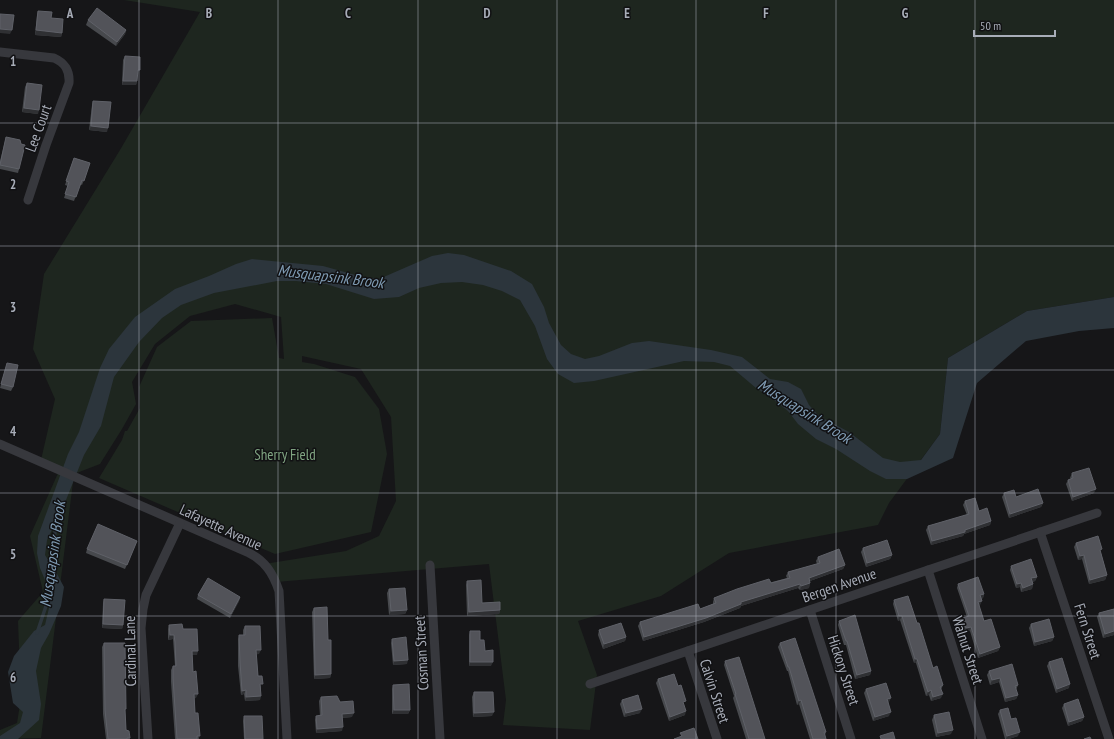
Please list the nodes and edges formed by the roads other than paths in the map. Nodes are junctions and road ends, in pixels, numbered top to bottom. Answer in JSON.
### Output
{"nodes":[{"id":1,"x":0,"y":52,"type":"edge"},
{"id":2,"x":28,"y":200,"type":"dead end"},
{"id":3,"x":0,"y":444,"type":"edge"},
{"id":4,"x":1097,"y":513,"type":"dead end"},
{"id":5,"x":180,"y":523,"type":"junction"},
{"id":6,"x":1040,"y":532,"type":"junction"},
{"id":7,"x":430,"y":565,"type":"dead end"},
{"id":8,"x":928,"y":570,"type":"junction"},
{"id":9,"x":810,"y":610,"type":"junction"},
{"id":10,"x":688,"y":651,"type":"junction"},
{"id":11,"x":590,"y":684,"type":"dead end"},
{"id":12,"x":148,"y":739,"type":"edge"},
{"id":13,"x":287,"y":739,"type":"edge"},
{"id":14,"x":440,"y":739,"type":"edge"},
{"id":15,"x":717,"y":739,"type":"edge"},
{"id":16,"x":851,"y":739,"type":"edge"},
{"id":17,"x":982,"y":739,"type":"edge"},
{"id":18,"x":1110,"y":739,"type":"edge"}],
"edges":[{"from":1,"to":2,"type":"street","name":"Lee Court"},
{"from":3,"to":5,"type":"street","name":"Lafayette Avenue"},
{"from":4,"to":6,"type":"street","name":"Bergen Avenue"},
{"from":5,"to":12,"type":"street","name":"Cardinal Lane"},
{"from":5,"to":13,"type":"street","name":"Lafayette Avenue"},
{"from":6,"to":8,"type":"street","name":"Bergen Avenue"},
{"from":6,"to":18,"type":"street","name":"Fern Street"},
{"from":7,"to":14,"type":"street","name":"Cosman Street"},
{"from":8,"to":9,"type":"street","name":"Bergen Avenue"},
{"from":8,"to":17,"type":"street","name":"Walnut Street"},
{"from":9,"to":10,"type":"street","name":"Bergen Avenue"},
{"from":9,"to":16,"type":"street","name":"Hickory Street"},
{"from":10,"to":11,"type":"street","name":"Bergen Avenue"},
{"from":10,"to":15,"type":"street","name":"Calvin Street"}]}
